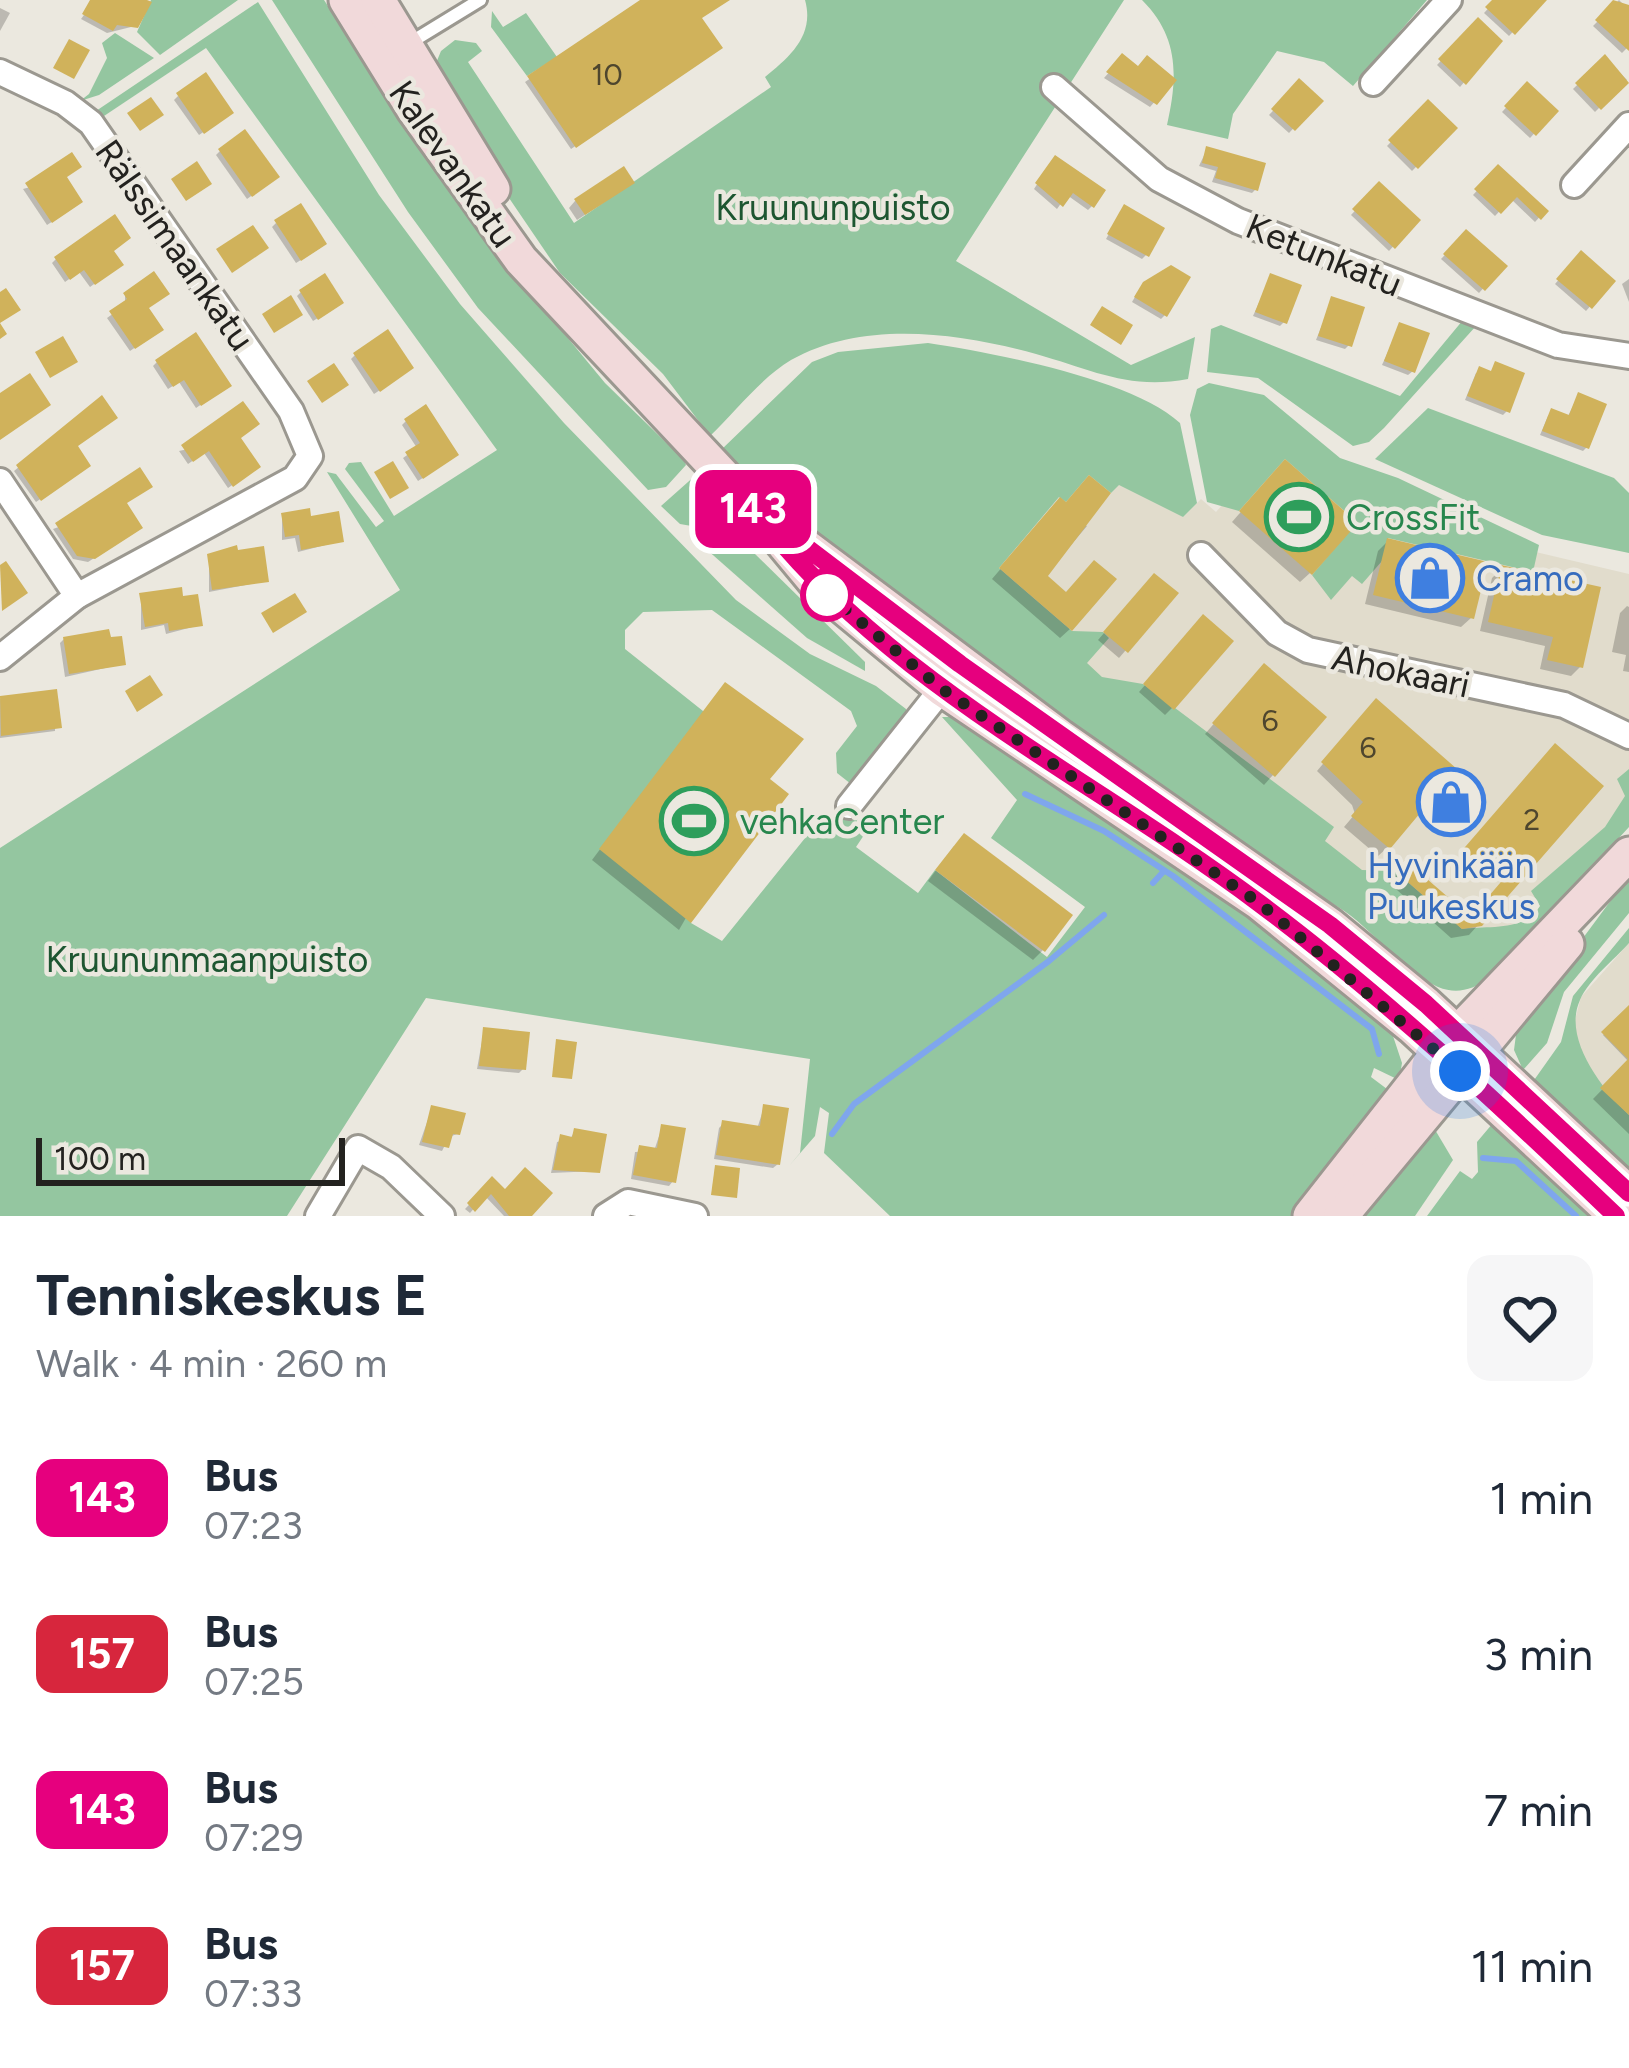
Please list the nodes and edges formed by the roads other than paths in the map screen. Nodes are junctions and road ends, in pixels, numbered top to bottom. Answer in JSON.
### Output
{"nodes":[{"id":1,"x":346,"y":0,"type":"edge"},
{"id":2,"x":378,"y":0,"type":"edge"},
{"id":3,"x":480,"y":0,"type":"edge"},
{"id":4,"x":1449,"y":0,"type":"edge"},
{"id":5,"x":393,"y":52,"type":"junction"},
{"id":6,"x":0,"y":72,"type":"edge"},
{"id":7,"x":1373,"y":83,"type":"dead end"},
{"id":8,"x":1054,"y":87,"type":"dead end"},
{"id":9,"x":1629,"y":125,"type":"edge"},
{"id":10,"x":1574,"y":185,"type":"dead end"},
{"id":11,"x":1629,"y":356,"type":"edge"},
{"id":12,"x":0,"y":481,"type":"edge"},
{"id":13,"x":1201,"y":555,"type":"dead end"},
{"id":14,"x":77,"y":596,"type":"junction"},
{"id":15,"x":0,"y":658,"type":"edge"},
{"id":16,"x":951,"y":677,"type":"junction"},
{"id":17,"x":1629,"y":736,"type":"edge"},
{"id":18,"x":849,"y":806,"type":"dead end"},
{"id":19,"x":1629,"y":854,"type":"edge"},
{"id":20,"x":1459,"y":1052,"type":"junction"},
{"id":21,"x":1629,"y":1193,"type":"edge"},
{"id":22,"x":318,"y":1216,"type":"edge"},
{"id":23,"x":442,"y":1216,"type":"edge"},
{"id":24,"x":606,"y":1216,"type":"edge"},
{"id":25,"x":695,"y":1216,"type":"edge"},
{"id":26,"x":1310,"y":1216,"type":"edge"},
{"id":27,"x":1341,"y":1216,"type":"edge"},
{"id":28,"x":1616,"y":1216,"type":"edge"}],
"edges":[{"from":1,"to":5,"type":"main road","name":"Kalevankatu"},
{"from":2,"to":5,"type":"main road","name":"Kalevankatu"},
{"from":3,"to":5,"type":"lane"},
{"from":4,"to":7,"type":"street"},
{"from":5,"to":16,"type":"main road","name":"Kalevankatu"},
{"from":6,"to":14,"type":"street","name":"Rälssimaankatu"},
{"from":8,"to":11,"type":"street","name":"Ketunkatu"},
{"from":9,"to":10,"type":"street"},
{"from":12,"to":14,"type":"street"},
{"from":13,"to":17,"type":"street","name":"Ahokaari"},
{"from":14,"to":15,"type":"street"},
{"from":16,"to":18,"type":"street"},
{"from":16,"to":20,"type":"main road","name":"Kalevankatu"},
{"from":19,"to":20,"type":"main road"},
{"from":20,"to":21,"type":"main road","name":"Kalevankatu"},
{"from":20,"to":26,"type":"main road"},
{"from":20,"to":27,"type":"main road"},
{"from":20,"to":28,"type":"main road","name":"Kalevankatu"},
{"from":22,"to":23,"type":"street"},
{"from":24,"to":25,"type":"street"}]}
